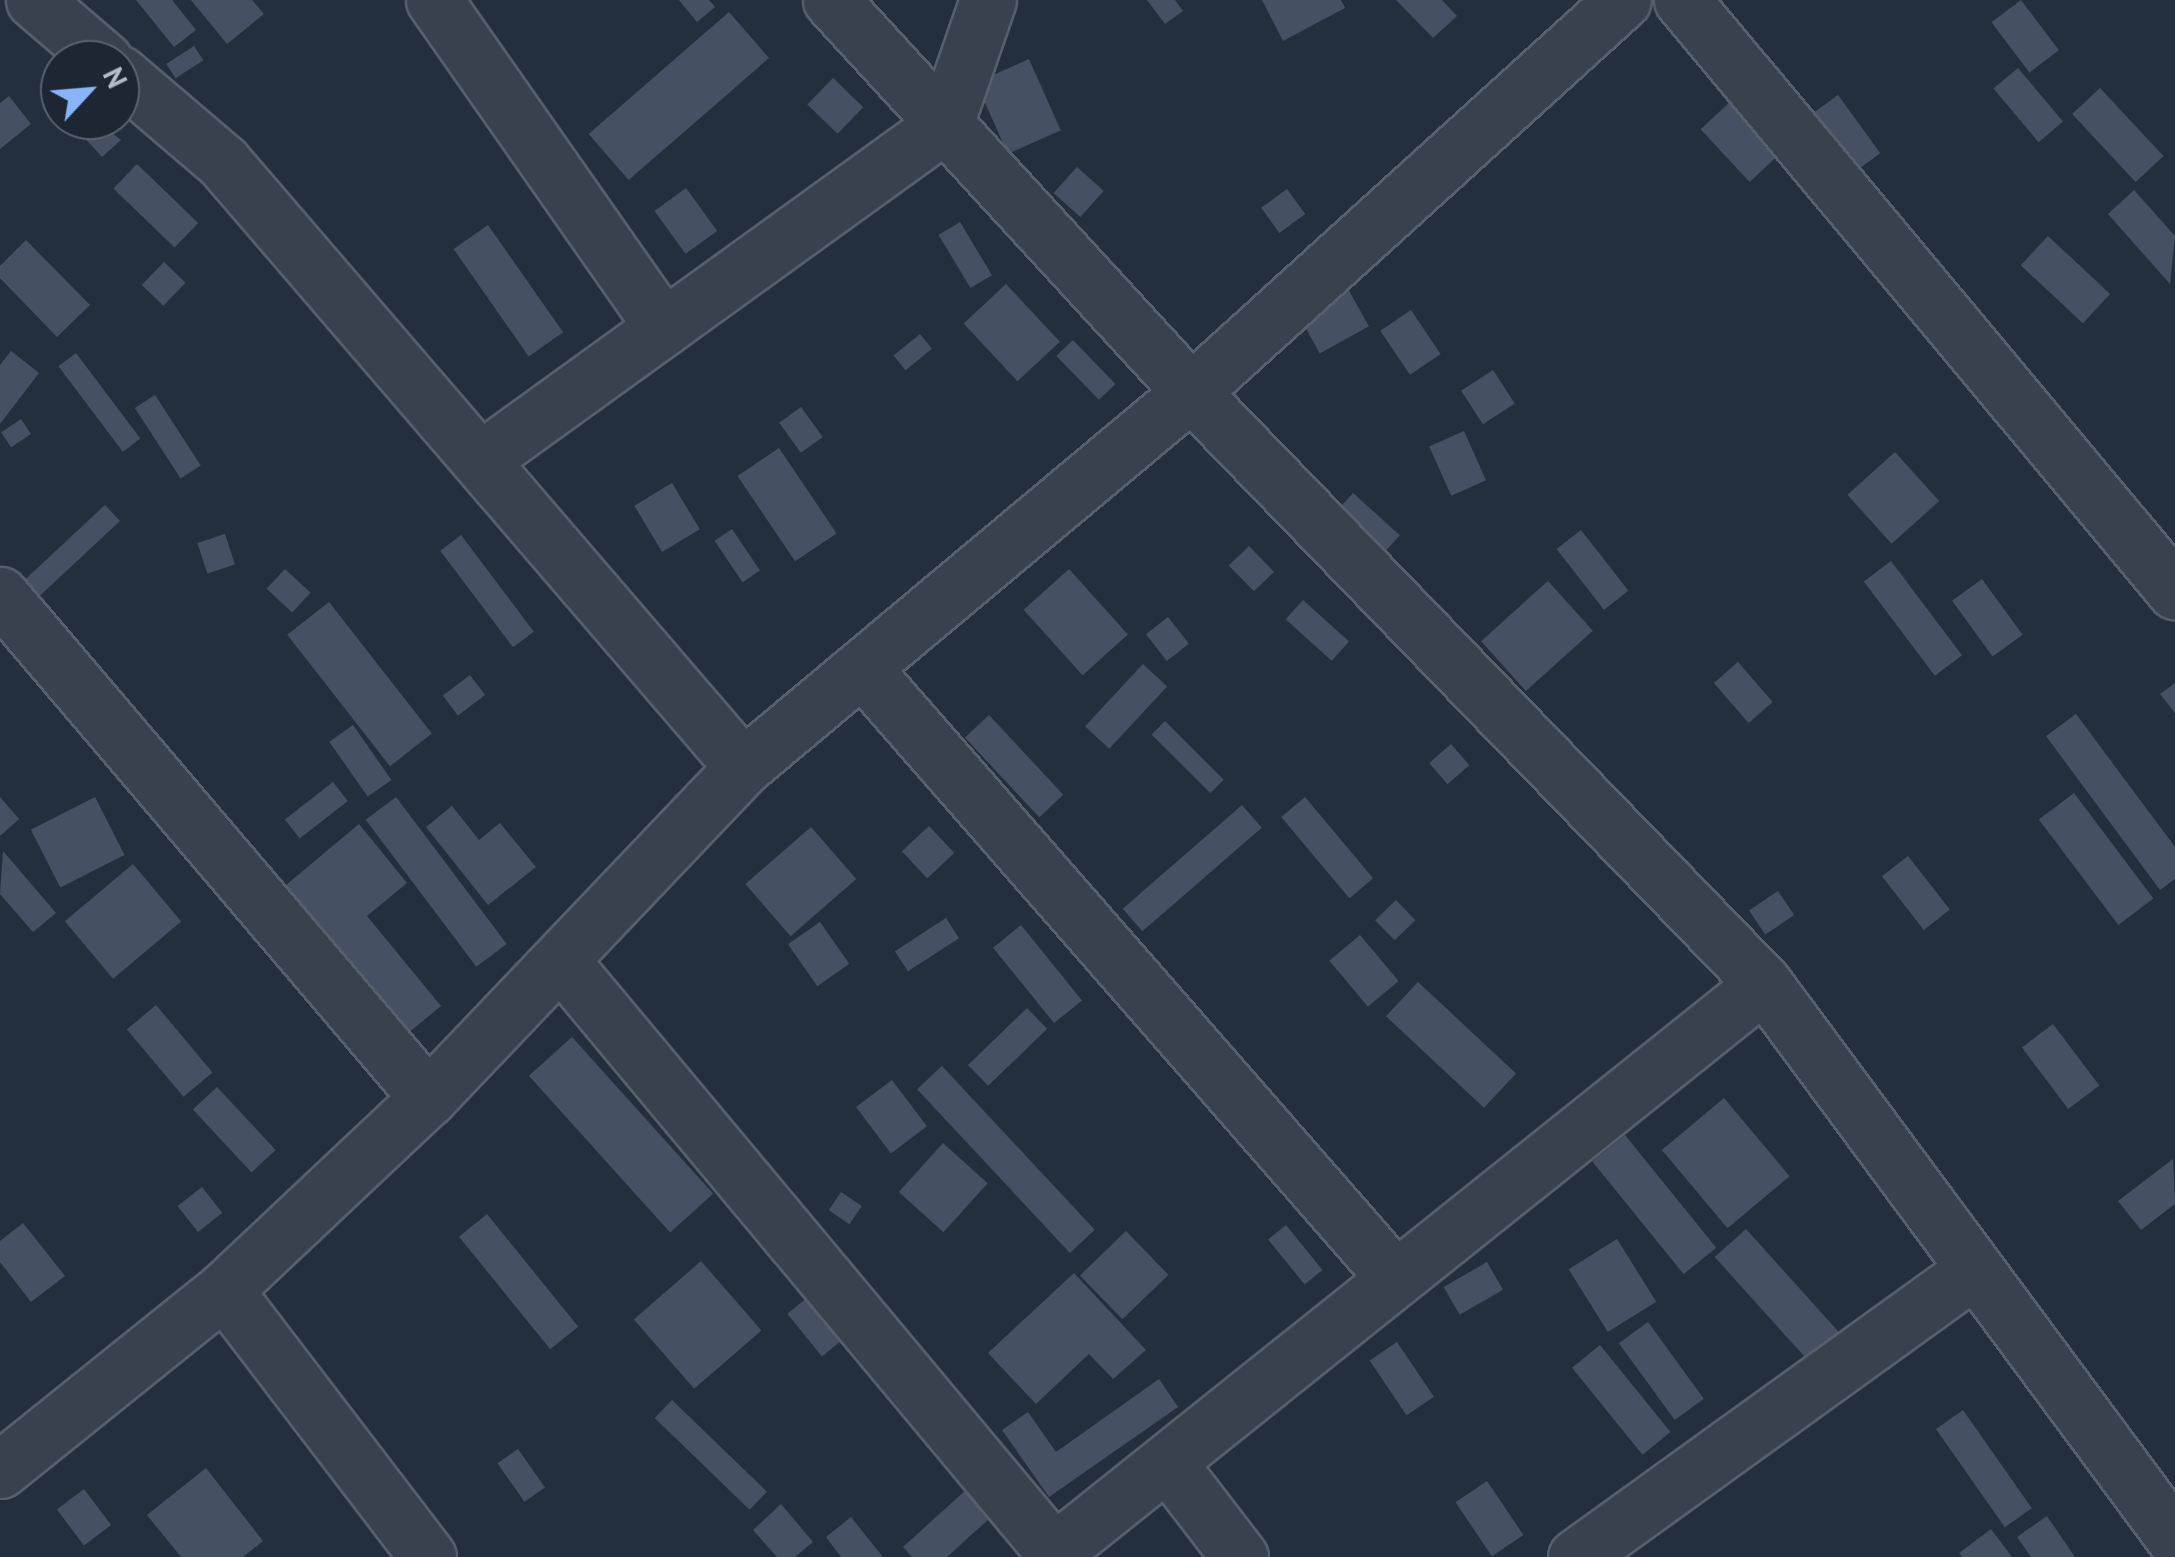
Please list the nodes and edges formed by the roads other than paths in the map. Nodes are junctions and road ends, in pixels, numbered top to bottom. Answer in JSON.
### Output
{"nodes":[{"id":1,"x":34,"y":0,"type":"edge"},
{"id":2,"x":434,"y":0,"type":"edge"},
{"id":3,"x":831,"y":0,"type":"edge"},
{"id":4,"x":988,"y":0,"type":"edge"},
{"id":5,"x":1622,"y":0,"type":"edge"},
{"id":6,"x":1682,"y":0,"type":"edge"},
{"id":7,"x":81,"y":40,"type":"edge"},
{"id":8,"x":140,"y":91,"type":"edge"},
{"id":9,"x":945,"y":124,"type":"junction"},
{"id":10,"x":663,"y":327,"type":"junction"},
{"id":11,"x":1191,"y":392,"type":"junction"},
{"id":12,"x":480,"y":460,"type":"junction"},
{"id":13,"x":2164,"y":555,"type":"edge"},
{"id":14,"x":0,"y":595,"type":"edge"},
{"id":15,"x":862,"y":668,"type":"junction"},
{"id":16,"x":743,"y":767,"type":"junction"},
{"id":17,"x":561,"y":961,"type":"junction"},
{"id":18,"x":1764,"y":984,"type":"junction"},
{"id":19,"x":428,"y":1098,"type":"junction"},
{"id":20,"x":1975,"y":1268,"type":"junction"},
{"id":21,"x":1395,"y":1278,"type":"junction"},
{"id":22,"x":224,"y":1290,"type":"junction"},
{"id":23,"x":3,"y":1460,"type":"edge"},
{"id":24,"x":1167,"y":1462,"type":"junction"},
{"id":25,"x":2175,"y":1538,"type":"edge"},
{"id":26,"x":428,"y":1557,"type":"edge"},
{"id":27,"x":1240,"y":1557,"type":"edge"},
{"id":28,"x":1576,"y":1557,"type":"edge"}],
"edges":[{"from":1,"to":7,"type":"street"},
{"from":2,"to":10,"type":"street"},
{"from":3,"to":9,"type":"street"},
{"from":4,"to":9,"type":"street"},
{"from":5,"to":11,"type":"street"},
{"from":6,"to":13,"type":"street"},
{"from":8,"to":12,"type":"street"},
{"from":9,"to":10,"type":"street"},
{"from":9,"to":11,"type":"street"},
{"from":10,"to":12,"type":"street"},
{"from":11,"to":15,"type":"street"},
{"from":11,"to":18,"type":"street"},
{"from":12,"to":16,"type":"street"},
{"from":14,"to":19,"type":"street"},
{"from":15,"to":16,"type":"street"},
{"from":15,"to":21,"type":"street"},
{"from":16,"to":17,"type":"street"},
{"from":17,"to":19,"type":"street"},
{"from":17,"to":24,"type":"street"},
{"from":18,"to":20,"type":"street"},
{"from":18,"to":21,"type":"street"},
{"from":19,"to":22,"type":"street"},
{"from":20,"to":25,"type":"street"},
{"from":20,"to":28,"type":"street"},
{"from":21,"to":24,"type":"street"},
{"from":22,"to":23,"type":"street"},
{"from":22,"to":26,"type":"street"},
{"from":24,"to":27,"type":"street"}]}
